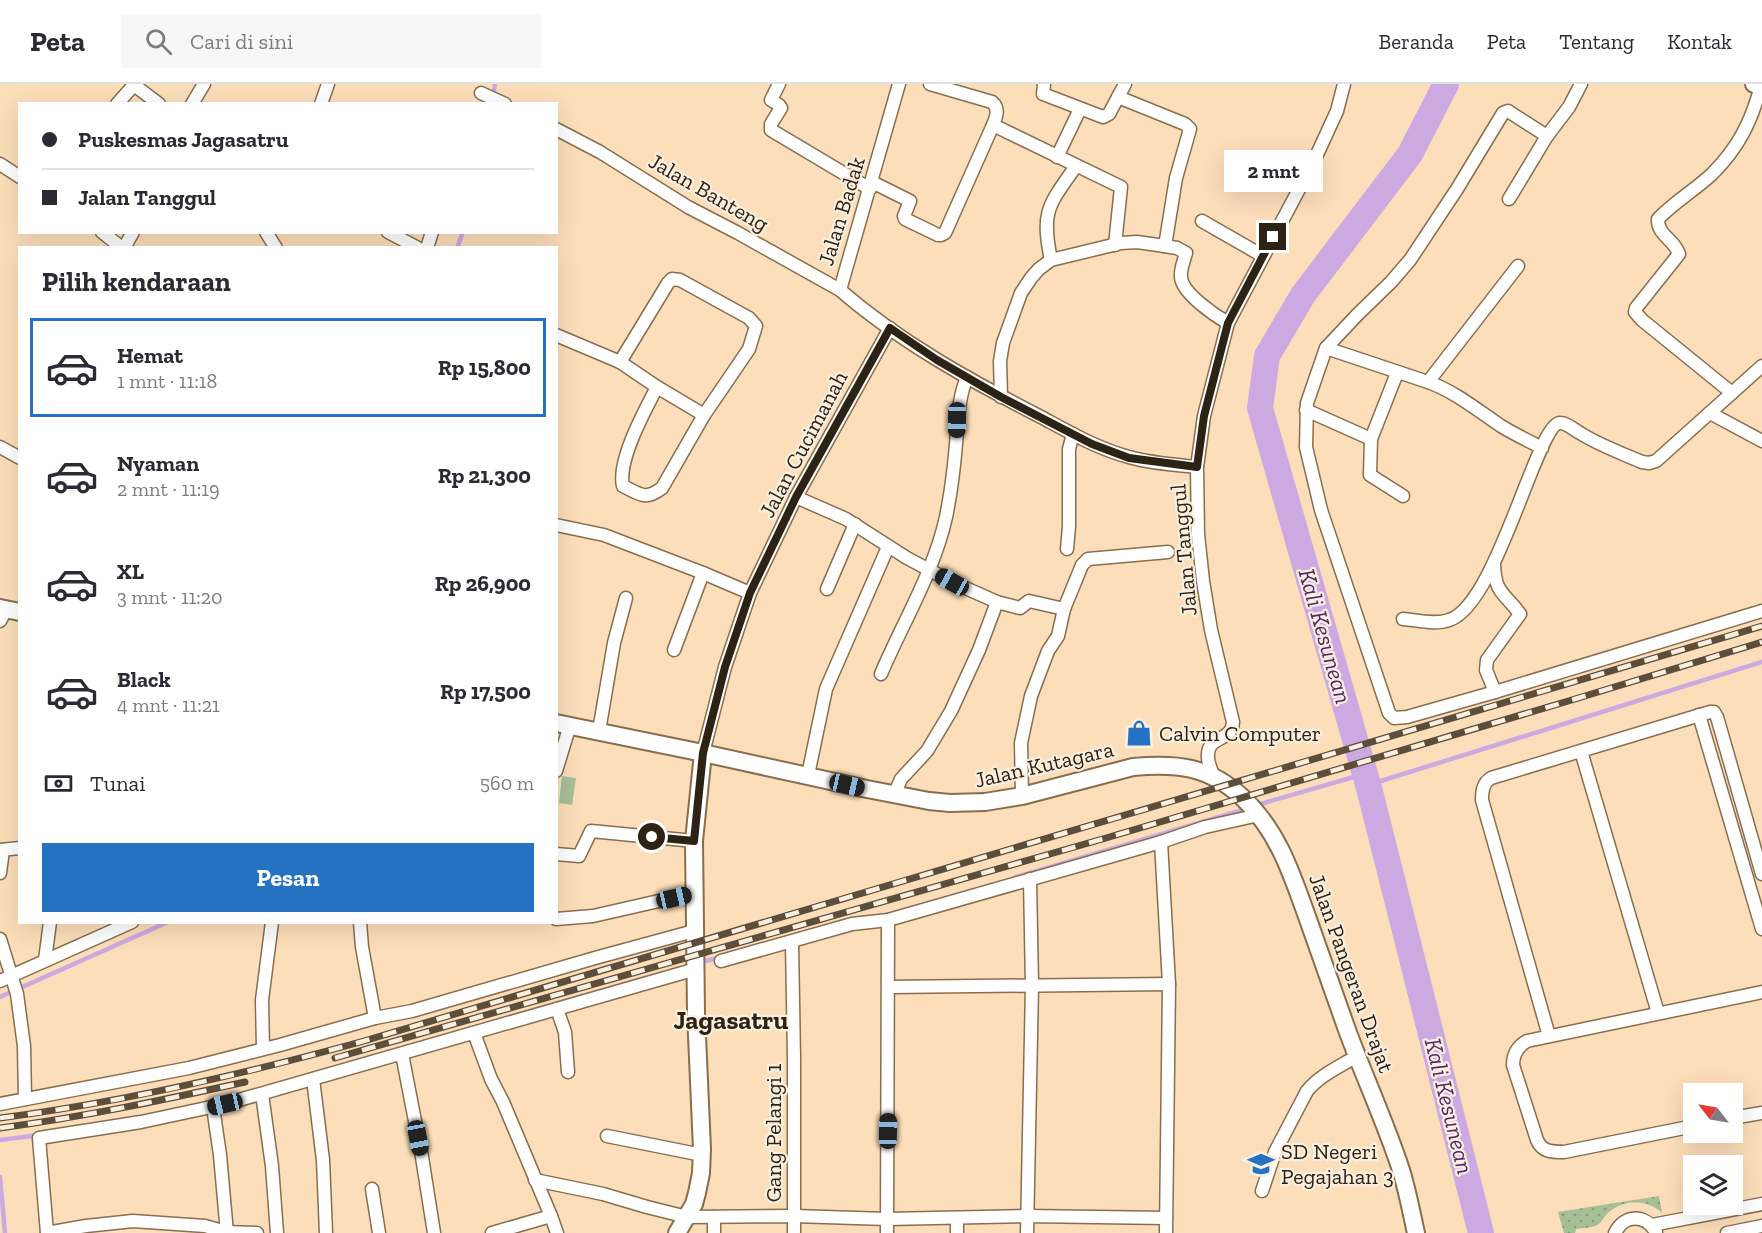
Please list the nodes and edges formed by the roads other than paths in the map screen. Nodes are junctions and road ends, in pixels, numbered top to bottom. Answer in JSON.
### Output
{"nodes":[{"id":1,"x":204,"y":84,"type":"edge"},
{"id":2,"x":328,"y":84,"type":"edge"},
{"id":3,"x":779,"y":84,"type":"edge"},
{"id":4,"x":899,"y":84,"type":"edge"},
{"id":5,"x":930,"y":84,"type":"edge"},
{"id":6,"x":1044,"y":84,"type":"edge"},
{"id":7,"x":1125,"y":84,"type":"edge"},
{"id":8,"x":1344,"y":84,"type":"edge"},
{"id":9,"x":1581,"y":84,"type":"edge"},
{"id":10,"x":1759,"y":85,"type":"edge"},
{"id":11,"x":483,"y":94,"type":"edge"},
{"id":12,"x":1118,"y":97,"type":"junction"},
{"id":13,"x":119,"y":102,"type":"edge"},
{"id":14,"x":156,"y":102,"type":"edge"},
{"id":15,"x":193,"y":102,"type":"edge"},
{"id":16,"x":322,"y":102,"type":"edge"},
{"id":17,"x":501,"y":102,"type":"edge"},
{"id":18,"x":1080,"y":109,"type":"junction"},
{"id":19,"x":993,"y":126,"type":"junction"},
{"id":20,"x":558,"y":130,"type":"edge"},
{"id":21,"x":1547,"y":136,"type":"junction"},
{"id":22,"x":1057,"y":157,"type":"junction"},
{"id":23,"x":0,"y":164,"type":"edge"},
{"id":24,"x":1076,"y":166,"type":"junction"},
{"id":25,"x":18,"y":176,"type":"edge"},
{"id":26,"x":871,"y":185,"type":"junction"},
{"id":27,"x":1509,"y":199,"type":"dead end"},
{"id":28,"x":1202,"y":221,"type":"dead end"},
{"id":29,"x":105,"y":234,"type":"edge"},
{"id":30,"x":392,"y":234,"type":"edge"},
{"id":31,"x":1115,"y":245,"type":"junction"},
{"id":32,"x":120,"y":246,"type":"edge"},
{"id":33,"x":414,"y":246,"type":"edge"},
{"id":34,"x":1165,"y":246,"type":"junction"},
{"id":35,"x":1263,"y":256,"type":"junction"},
{"id":36,"x":1051,"y":260,"type":"junction"},
{"id":37,"x":1518,"y":266,"type":"dead end"},
{"id":38,"x":840,"y":290,"type":"junction"},
{"id":39,"x":1228,"y":323,"type":"junction"},
{"id":40,"x":890,"y":328,"type":"junction"},
{"id":41,"x":558,"y":336,"type":"edge"},
{"id":42,"x":1326,"y":348,"type":"junction"},
{"id":43,"x":620,"y":362,"type":"junction"},
{"id":44,"x":1762,"y":366,"type":"edge"},
{"id":45,"x":1397,"y":373,"type":"junction"},
{"id":46,"x":967,"y":377,"type":"junction"},
{"id":47,"x":1428,"y":382,"type":"junction"},
{"id":48,"x":657,"y":387,"type":"junction"},
{"id":49,"x":1732,"y":393,"type":"junction"},
{"id":50,"x":1001,"y":397,"type":"junction"},
{"id":51,"x":1306,"y":410,"type":"junction"},
{"id":52,"x":1710,"y":413,"type":"junction"},
{"id":53,"x":704,"y":415,"type":"junction"},
{"id":54,"x":1073,"y":434,"type":"junction"},
{"id":55,"x":1371,"y":439,"type":"junction"},
{"id":56,"x":1762,"y":441,"type":"edge"},
{"id":57,"x":0,"y":447,"type":"edge"},
{"id":58,"x":1542,"y":448,"type":"junction"},
{"id":59,"x":18,"y":457,"type":"edge"},
{"id":60,"x":1197,"y":467,"type":"junction"},
{"id":61,"x":1403,"y":496,"type":"dead end"},
{"id":62,"x":796,"y":497,"type":"junction"},
{"id":63,"x":855,"y":524,"type":"junction"},
{"id":64,"x":558,"y":525,"type":"edge"},
{"id":65,"x":888,"y":547,"type":"junction"},
{"id":66,"x":1067,"y":549,"type":"dead end"},
{"id":67,"x":1168,"y":552,"type":"dead end"},
{"id":68,"x":1494,"y":563,"type":"junction"},
{"id":69,"x":930,"y":570,"type":"junction"},
{"id":70,"x":703,"y":573,"type":"junction"},
{"id":71,"x":827,"y":589,"type":"dead end"},
{"id":72,"x":750,"y":593,"type":"junction"},
{"id":73,"x":626,"y":598,"type":"dead end"},
{"id":74,"x":997,"y":602,"type":"junction"},
{"id":75,"x":1064,"y":609,"type":"junction"},
{"id":76,"x":1762,"y":611,"type":"edge"},
{"id":77,"x":1403,"y":619,"type":"dead end"},
{"id":78,"x":674,"y":650,"type":"dead end"},
{"id":79,"x":881,"y":674,"type":"dead end"},
{"id":80,"x":1495,"y":692,"type":"junction"},
{"id":81,"x":1699,"y":715,"type":"junction"},
{"id":82,"x":563,"y":724,"type":"edge"},
{"id":83,"x":599,"y":731,"type":"junction"},
{"id":84,"x":1581,"y":751,"type":"junction"},
{"id":85,"x":703,"y":753,"type":"junction"},
{"id":86,"x":558,"y":758,"type":"edge"},
{"id":87,"x":1190,"y":767,"type":"joint"},
{"id":88,"x":808,"y":776,"type":"junction"},
{"id":89,"x":1213,"y":776,"type":"junction"},
{"id":90,"x":894,"y":795,"type":"junction"},
{"id":91,"x":1022,"y":796,"type":"junction"},
{"id":92,"x":1254,"y":809,"type":"junction"},
{"id":93,"x":694,"y":841,"type":"junction"},
{"id":94,"x":1161,"y":842,"type":"junction"},
{"id":95,"x":18,"y":848,"type":"edge"},
{"id":96,"x":1,"y":850,"type":"edge"},
{"id":97,"x":558,"y":854,"type":"edge"},
{"id":98,"x":0,"y":873,"type":"edge"},
{"id":99,"x":1762,"y":874,"type":"edge"},
{"id":100,"x":1030,"y":879,"type":"junction"},
{"id":101,"x":694,"y":893,"type":"junction"},
{"id":102,"x":558,"y":919,"type":"edge"},
{"id":103,"x":888,"y":920,"type":"junction"},
{"id":104,"x":50,"y":924,"type":"edge"},
{"id":105,"x":124,"y":924,"type":"edge"},
{"id":106,"x":272,"y":924,"type":"edge"},
{"id":107,"x":360,"y":924,"type":"edge"},
{"id":108,"x":107,"y":928,"type":"edge"},
{"id":109,"x":1762,"y":929,"type":"edge"},
{"id":110,"x":694,"y":931,"type":"junction"},
{"id":111,"x":0,"y":939,"type":"edge"},
{"id":112,"x":792,"y":942,"type":"junction"},
{"id":113,"x":45,"y":960,"type":"junction"},
{"id":114,"x":721,"y":961,"type":"dead end"},
{"id":115,"x":696,"y":969,"type":"junction"},
{"id":116,"x":10,"y":983,"type":"edge"},
{"id":117,"x":1169,"y":984,"type":"junction"},
{"id":118,"x":1032,"y":986,"type":"junction"},
{"id":119,"x":889,"y":987,"type":"junction"},
{"id":120,"x":1762,"y":992,"type":"edge"},
{"id":121,"x":557,"y":1009,"type":"junction"},
{"id":122,"x":1658,"y":1013,"type":"junction"},
{"id":123,"x":375,"y":1018,"type":"junction"},
{"id":124,"x":474,"y":1033,"type":"junction"},
{"id":125,"x":1549,"y":1036,"type":"junction"},
{"id":126,"x":263,"y":1049,"type":"junction"},
{"id":127,"x":402,"y":1054,"type":"junction"},
{"id":128,"x":1357,"y":1056,"type":"junction"},
{"id":129,"x":568,"y":1072,"type":"dead end"},
{"id":130,"x":314,"y":1079,"type":"junction"},
{"id":131,"x":262,"y":1094,"type":"junction"},
{"id":132,"x":25,"y":1099,"type":"junction"},
{"id":133,"x":0,"y":1104,"type":"edge"},
{"id":134,"x":213,"y":1107,"type":"junction"},
{"id":135,"x":1762,"y":1113,"type":"edge"},
{"id":136,"x":1743,"y":1116,"type":"edge"},
{"id":137,"x":1683,"y":1128,"type":"edge"},
{"id":138,"x":608,"y":1136,"type":"dead end"},
{"id":139,"x":702,"y":1155,"type":"junction"},
{"id":140,"x":535,"y":1180,"type":"junction"},
{"id":141,"x":372,"y":1188,"type":"dead end"},
{"id":142,"x":1262,"y":1191,"type":"dead end"},
{"id":143,"x":1762,"y":1204,"type":"edge"},
{"id":144,"x":551,"y":1216,"type":"junction"},
{"id":145,"x":794,"y":1216,"type":"junction"},
{"id":146,"x":1027,"y":1216,"type":"junction"},
{"id":147,"x":687,"y":1217,"type":"junction"},
{"id":148,"x":714,"y":1217,"type":"junction"},
{"id":149,"x":957,"y":1218,"type":"junction"},
{"id":150,"x":1166,"y":1218,"type":"junction"},
{"id":151,"x":887,"y":1224,"type":"edge"},
{"id":152,"x":1762,"y":1226,"type":"edge"},
{"id":153,"x":133,"y":1227,"type":"edge"},
{"id":154,"x":180,"y":1228,"type":"edge"},
{"id":155,"x":86,"y":1229,"type":"edge"},
{"id":156,"x":1654,"y":1229,"type":"edge"},
{"id":157,"x":226,"y":1232,"type":"edge"},
{"id":158,"x":47,"y":1233,"type":"edge"},
{"id":159,"x":257,"y":1233,"type":"edge"},
{"id":160,"x":277,"y":1233,"type":"edge"},
{"id":161,"x":327,"y":1233,"type":"edge"},
{"id":162,"x":379,"y":1233,"type":"edge"},
{"id":163,"x":434,"y":1233,"type":"edge"},
{"id":164,"x":492,"y":1233,"type":"edge"},
{"id":165,"x":557,"y":1233,"type":"edge"},
{"id":166,"x":677,"y":1233,"type":"edge"},
{"id":167,"x":714,"y":1233,"type":"edge"},
{"id":168,"x":794,"y":1233,"type":"edge"},
{"id":169,"x":957,"y":1233,"type":"edge"},
{"id":170,"x":1027,"y":1233,"type":"edge"},
{"id":171,"x":1166,"y":1233,"type":"edge"},
{"id":172,"x":1416,"y":1233,"type":"edge"},
{"id":173,"x":1615,"y":1233,"type":"edge"},
{"id":174,"x":1727,"y":1233,"type":"edge"}],
"edges":[{"from":1,"to":15,"type":"street"},
{"from":2,"to":16,"type":"street"},
{"from":3,"to":26,"type":"street"},
{"from":4,"to":26,"type":"street","name":"Jalan Badak"},
{"from":5,"to":19,"type":"street"},
{"from":6,"to":18,"type":"street"},
{"from":7,"to":12,"type":"street"},
{"from":8,"to":35,"type":"street","name":"Jalan Tanggul"},
{"from":9,"to":21,"type":"street"},
{"from":10,"to":49,"type":"street"},
{"from":11,"to":17,"type":"street"},
{"from":12,"to":18,"type":"street"},
{"from":12,"to":34,"type":"street"},
{"from":13,"to":14,"type":"street"},
{"from":18,"to":22,"type":"street"},
{"from":19,"to":22,"type":"street"},
{"from":19,"to":26,"type":"street"},
{"from":20,"to":38,"type":"street","name":"Jalan Banteng"},
{"from":21,"to":27,"type":"street"},
{"from":21,"to":42,"type":"street"},
{"from":22,"to":24,"type":"street"},
{"from":23,"to":25,"type":"street"},
{"from":24,"to":31,"type":"street"},
{"from":24,"to":36,"type":"street"},
{"from":26,"to":38,"type":"street","name":"Jalan Badak"},
{"from":28,"to":35,"type":"street"},
{"from":29,"to":32,"type":"street"},
{"from":30,"to":33,"type":"street"},
{"from":31,"to":34,"type":"street"},
{"from":31,"to":36,"type":"street"},
{"from":34,"to":39,"type":"street"},
{"from":35,"to":39,"type":"street","name":"Jalan Tanggul"},
{"from":36,"to":50,"type":"street"},
{"from":37,"to":47,"type":"street"},
{"from":38,"to":40,"type":"street","name":"Jalan Badak"},
{"from":39,"to":60,"type":"street","name":"Jalan Tanggul"},
{"from":40,"to":46,"type":"street","name":"Jalan Badak"},
{"from":40,"to":62,"type":"street","name":"Jalan Cucimanah"},
{"from":41,"to":43,"type":"street"},
{"from":42,"to":45,"type":"street"},
{"from":42,"to":51,"type":"street"},
{"from":43,"to":48,"type":"street"},
{"from":43,"to":53,"type":"street"},
{"from":44,"to":49,"type":"street"},
{"from":45,"to":47,"type":"street"},
{"from":45,"to":55,"type":"street"},
{"from":46,"to":50,"type":"street","name":"Jalan Badak"},
{"from":46,"to":69,"type":"street"},
{"from":47,"to":58,"type":"street"},
{"from":48,"to":53,"type":"street"},
{"from":48,"to":53,"type":"street"},
{"from":49,"to":52,"type":"street"},
{"from":50,"to":54,"type":"street","name":"Jalan Badak"},
{"from":51,"to":55,"type":"street"},
{"from":51,"to":80,"type":"street"},
{"from":52,"to":56,"type":"street"},
{"from":52,"to":58,"type":"street"},
{"from":54,"to":60,"type":"street","name":"Jalan Badak"},
{"from":54,"to":66,"type":"street"},
{"from":55,"to":61,"type":"street"},
{"from":57,"to":59,"type":"street"},
{"from":58,"to":68,"type":"street"},
{"from":60,"to":89,"type":"street","name":"Jalan Tanggul"},
{"from":62,"to":63,"type":"street"},
{"from":62,"to":72,"type":"street","name":"Jalan Cucimanah"},
{"from":63,"to":65,"type":"street"},
{"from":63,"to":71,"type":"street"},
{"from":64,"to":70,"type":"street"},
{"from":65,"to":69,"type":"street"},
{"from":65,"to":88,"type":"street"},
{"from":67,"to":75,"type":"street"},
{"from":68,"to":77,"type":"street"},
{"from":68,"to":80,"type":"street"},
{"from":69,"to":74,"type":"street"},
{"from":69,"to":79,"type":"street"},
{"from":70,"to":72,"type":"street"},
{"from":70,"to":78,"type":"street"},
{"from":72,"to":85,"type":"street","name":"Jalan Cucimanah"},
{"from":73,"to":83,"type":"street"},
{"from":74,"to":75,"type":"street"},
{"from":74,"to":90,"type":"street"},
{"from":75,"to":91,"type":"street"},
{"from":76,"to":80,"type":"street"},
{"from":81,"to":84,"type":"street"},
{"from":81,"to":99,"type":"street"},
{"from":81,"to":109,"type":"street"},
{"from":82,"to":83,"type":"street","name":"Jalan Kutagara"},
{"from":82,"to":86,"type":"street"},
{"from":83,"to":85,"type":"street","name":"Jalan Kutagara"},
{"from":84,"to":122,"type":"street"},
{"from":84,"to":125,"type":"street"},
{"from":85,"to":88,"type":"street","name":"Jalan Kutagara"},
{"from":85,"to":93,"type":"street"},
{"from":87,"to":89,"type":"street","name":"Jalan Pangeran Drajat"},
{"from":87,"to":91,"type":"street","name":"Jalan Kutagara"},
{"from":88,"to":90,"type":"street","name":"Jalan Kutagara"},
{"from":89,"to":92,"type":"street","name":"Jalan Pangeran Drajat"},
{"from":90,"to":91,"type":"street","name":"Jalan Kutagara"},
{"from":92,"to":94,"type":"street"},
{"from":92,"to":128,"type":"street","name":"Jalan Pangeran Drajat"},
{"from":93,"to":97,"type":"street"},
{"from":93,"to":101,"type":"street"},
{"from":94,"to":100,"type":"street"},
{"from":94,"to":117,"type":"street"},
{"from":95,"to":96,"type":"street"},
{"from":96,"to":98,"type":"street"},
{"from":100,"to":103,"type":"street"},
{"from":100,"to":118,"type":"street"},
{"from":101,"to":102,"type":"street"},
{"from":101,"to":110,"type":"street"},
{"from":103,"to":112,"type":"street"},
{"from":103,"to":119,"type":"street"},
{"from":104,"to":113,"type":"street"},
{"from":105,"to":108,"type":"street"},
{"from":106,"to":126,"type":"street"},
{"from":107,"to":123,"type":"street"},
{"from":108,"to":113,"type":"street"},
{"from":110,"to":115,"type":"street"},
{"from":110,"to":123,"type":"street"},
{"from":111,"to":116,"type":"street"},
{"from":112,"to":114,"type":"street"},
{"from":112,"to":145,"type":"street","name":"Gang Pelangi 1"},
{"from":113,"to":116,"type":"street"},
{"from":115,"to":121,"type":"street"},
{"from":115,"to":139,"type":"street"},
{"from":116,"to":132,"type":"street"},
{"from":117,"to":118,"type":"street"},
{"from":117,"to":150,"type":"street"},
{"from":118,"to":119,"type":"street"},
{"from":118,"to":146,"type":"street"},
{"from":119,"to":151,"type":"street"},
{"from":120,"to":122,"type":"street"},
{"from":121,"to":124,"type":"street"},
{"from":121,"to":129,"type":"street"},
{"from":122,"to":125,"type":"street"},
{"from":123,"to":126,"type":"street"},
{"from":124,"to":127,"type":"street"},
{"from":124,"to":140,"type":"street"},
{"from":125,"to":137,"type":"street"},
{"from":126,"to":132,"type":"street"},
{"from":127,"to":130,"type":"street"},
{"from":127,"to":163,"type":"street"},
{"from":128,"to":142,"type":"street"},
{"from":128,"to":172,"type":"street","name":"Jalan Pangeran Drajat"},
{"from":130,"to":131,"type":"street"},
{"from":130,"to":161,"type":"street"},
{"from":131,"to":134,"type":"street"},
{"from":131,"to":160,"type":"street"},
{"from":132,"to":133,"type":"street"},
{"from":134,"to":157,"type":"street"},
{"from":134,"to":158,"type":"street"},
{"from":135,"to":136,"type":"street"},
{"from":138,"to":139,"type":"street"},
{"from":139,"to":147,"type":"street"},
{"from":140,"to":144,"type":"street"},
{"from":140,"to":147,"type":"street"},
{"from":141,"to":162,"type":"street"},
{"from":143,"to":156,"type":"street"},
{"from":144,"to":164,"type":"street"},
{"from":144,"to":165,"type":"street"},
{"from":145,"to":148,"type":"street"},
{"from":145,"to":151,"type":"street"},
{"from":145,"to":168,"type":"street","name":"Gang Pelangi 1"},
{"from":146,"to":149,"type":"street"},
{"from":146,"to":150,"type":"street"},
{"from":146,"to":170,"type":"street"},
{"from":147,"to":148,"type":"street"},
{"from":147,"to":166,"type":"street"},
{"from":148,"to":167,"type":"street"},
{"from":149,"to":151,"type":"street"},
{"from":149,"to":169,"type":"street"},
{"from":150,"to":171,"type":"street"},
{"from":152,"to":174,"type":"street"},
{"from":153,"to":154,"type":"street"},
{"from":153,"to":155,"type":"street"},
{"from":154,"to":157,"type":"street"},
{"from":155,"to":158,"type":"street"},
{"from":156,"to":173,"type":"street"},
{"from":157,"to":159,"type":"street"}]}
